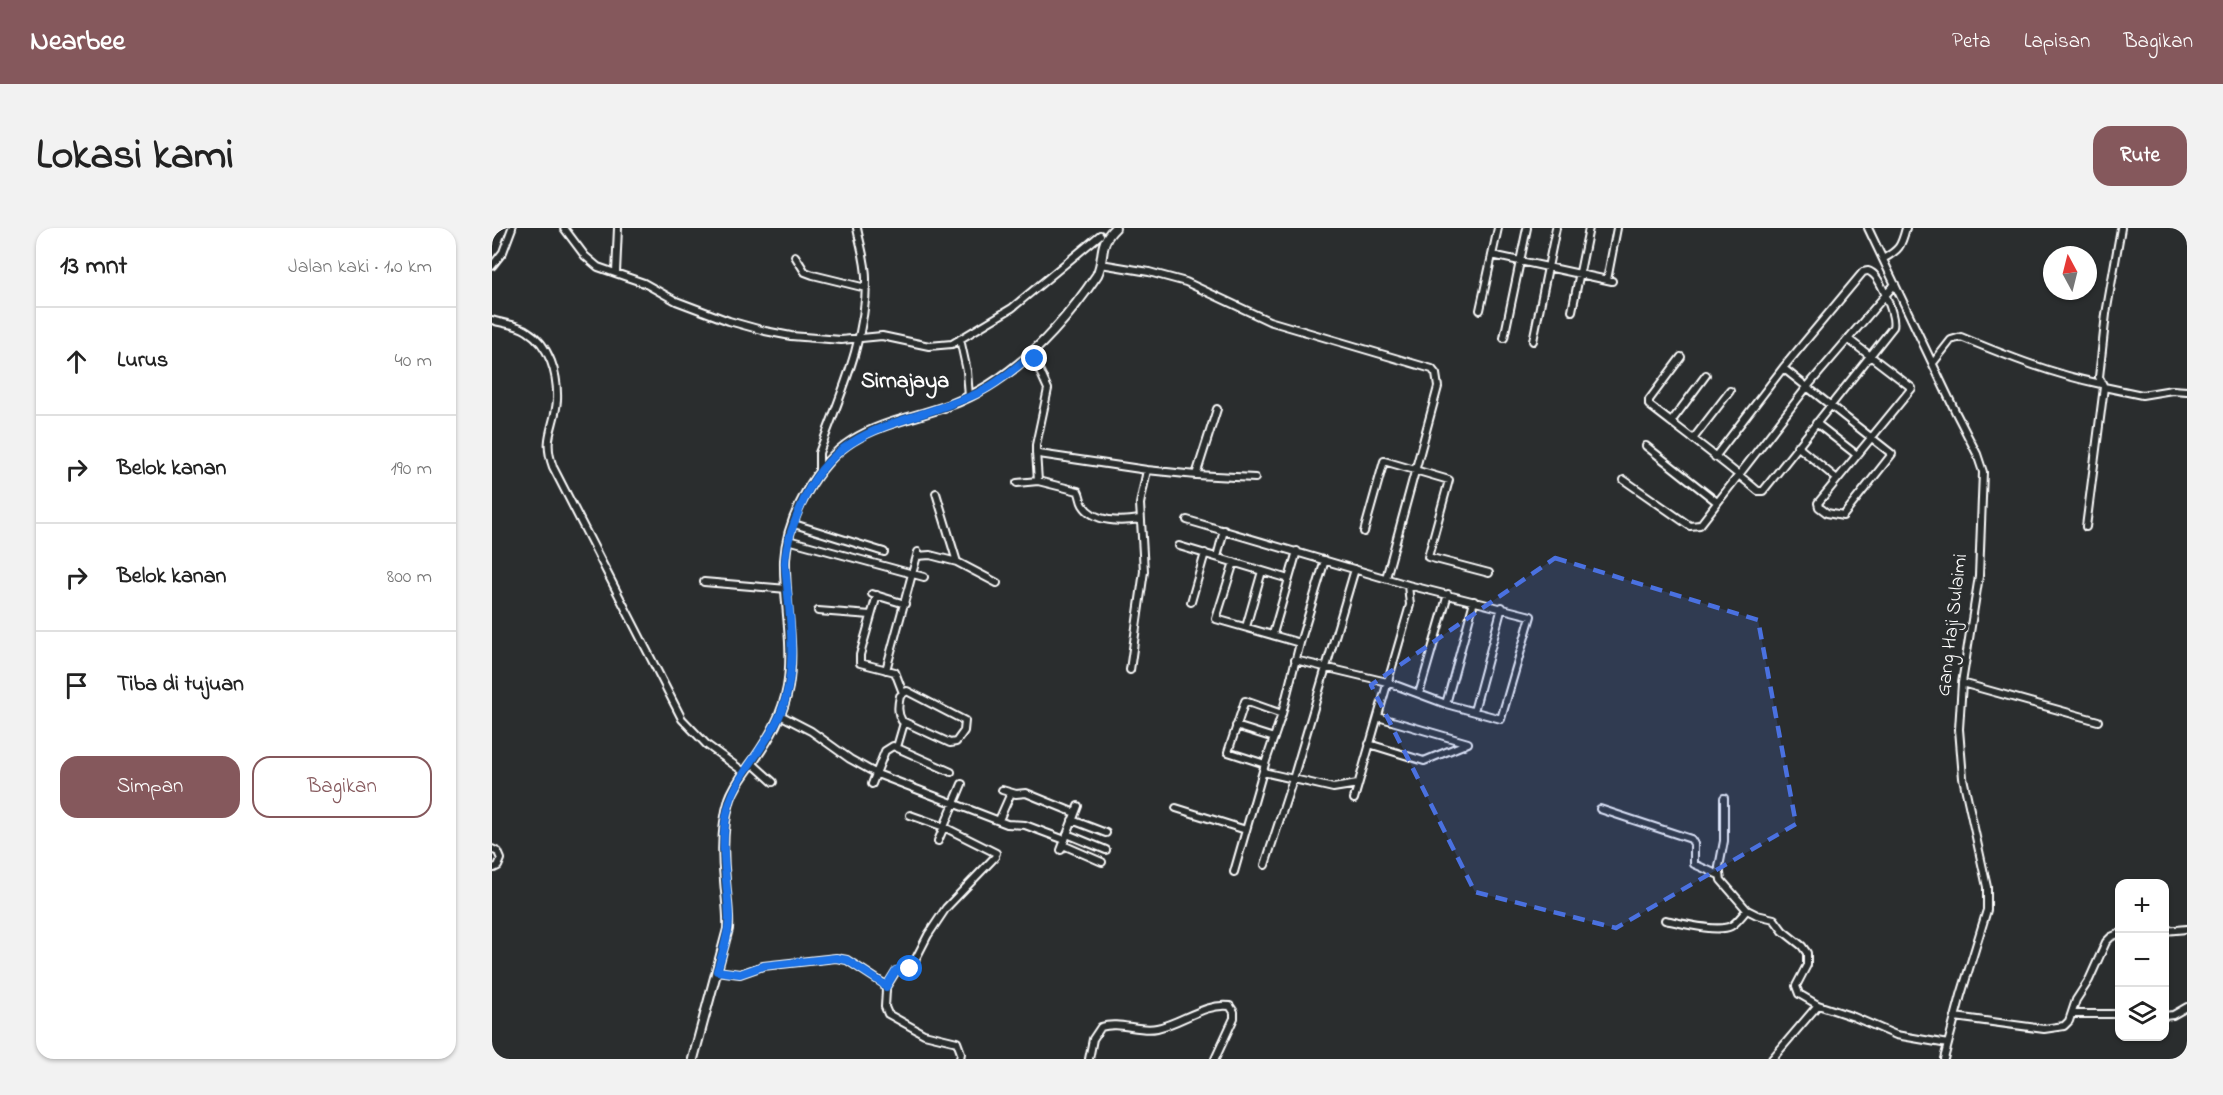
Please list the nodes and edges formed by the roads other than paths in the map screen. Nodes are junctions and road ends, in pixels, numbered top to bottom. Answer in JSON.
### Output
{"nodes":[{"id":1,"x":512,"y":228,"type":"edge"},
{"id":2,"x":564,"y":228,"type":"edge"},
{"id":3,"x":618,"y":228,"type":"edge"},
{"id":4,"x":857,"y":228,"type":"edge"},
{"id":5,"x":1115,"y":228,"type":"edge"},
{"id":6,"x":1498,"y":228,"type":"edge"},
{"id":7,"x":1527,"y":228,"type":"edge"},
{"id":8,"x":1556,"y":228,"type":"edge"},
{"id":9,"x":1589,"y":228,"type":"edge"},
{"id":10,"x":1617,"y":228,"type":"edge"},
{"id":11,"x":1868,"y":228,"type":"edge"},
{"id":12,"x":1906,"y":228,"type":"edge"},
{"id":13,"x":2121,"y":228,"type":"edge"},
{"id":14,"x":1100,"y":231,"type":"edge"},
{"id":15,"x":1103,"y":245,"type":"junction"},
{"id":16,"x":1492,"y":255,"type":"junction"},
{"id":17,"x":795,"y":256,"type":"dead end"},
{"id":18,"x":1883,"y":259,"type":"junction"},
{"id":19,"x":1520,"y":262,"type":"junction"},
{"id":20,"x":1101,"y":264,"type":"junction"},
{"id":21,"x":492,"y":266,"type":"edge"},
{"id":22,"x":1548,"y":267,"type":"junction"},
{"id":23,"x":615,"y":273,"type":"junction"},
{"id":24,"x":1581,"y":274,"type":"junction"},
{"id":25,"x":1895,"y":284,"type":"junction"},
{"id":26,"x":866,"y":288,"type":"junction"},
{"id":27,"x":1885,"y":294,"type":"junction"},
{"id":28,"x":1480,"y":310,"type":"dead end"},
{"id":29,"x":1572,"y":311,"type":"dead end"},
{"id":30,"x":492,"y":320,"type":"edge"},
{"id":31,"x":858,"y":338,"type":"junction"},
{"id":32,"x":1504,"y":338,"type":"dead end"},
{"id":33,"x":960,"y":339,"type":"junction"},
{"id":34,"x":1848,"y":339,"type":"junction"},
{"id":35,"x":1533,"y":341,"type":"dead end"},
{"id":36,"x":1032,"y":354,"type":"junction"},
{"id":37,"x":1870,"y":356,"type":"junction"},
{"id":38,"x":1681,"y":357,"type":"dead end"},
{"id":39,"x":1933,"y":363,"type":"junction"},
{"id":40,"x":1783,"y":368,"type":"junction"},
{"id":41,"x":1706,"y":375,"type":"dead end"},
{"id":42,"x":2103,"y":385,"type":"junction"},
{"id":43,"x":1807,"y":387,"type":"junction"},
{"id":44,"x":1730,"y":391,"type":"dead end"},
{"id":45,"x":2187,"y":391,"type":"edge"},
{"id":46,"x":969,"y":397,"type":"junction"},
{"id":47,"x":1830,"y":406,"type":"junction"},
{"id":48,"x":1218,"y":408,"type":"dead end"},
{"id":49,"x":1671,"y":422,"type":"junction"},
{"id":50,"x":1816,"y":423,"type":"junction"},
{"id":51,"x":1870,"y":438,"type":"junction"},
{"id":52,"x":1693,"y":439,"type":"junction"},
{"id":53,"x":1646,"y":446,"type":"dead end"},
{"id":54,"x":1797,"y":446,"type":"junction"},
{"id":55,"x":1036,"y":452,"type":"junction"},
{"id":56,"x":1857,"y":455,"type":"junction"},
{"id":57,"x":1715,"y":457,"type":"junction"},
{"id":58,"x":1147,"y":470,"type":"junction"},
{"id":59,"x":1416,"y":470,"type":"junction"},
{"id":60,"x":819,"y":472,"type":"junction"},
{"id":61,"x":1196,"y":475,"type":"junction"},
{"id":62,"x":1739,"y":475,"type":"junction"},
{"id":63,"x":1255,"y":478,"type":"dead end"},
{"id":64,"x":1838,"y":479,"type":"junction"},
{"id":65,"x":1038,"y":480,"type":"junction"},
{"id":66,"x":1624,"y":480,"type":"dead end"},
{"id":67,"x":1017,"y":483,"type":"dead end"},
{"id":68,"x":936,"y":493,"type":"dead end"},
{"id":69,"x":1717,"y":502,"type":"junction"},
{"id":70,"x":1140,"y":519,"type":"junction"},
{"id":71,"x":1187,"y":520,"type":"dead end"},
{"id":72,"x":794,"y":524,"type":"junction"},
{"id":73,"x":2086,"y":527,"type":"dead end"},
{"id":74,"x":1224,"y":530,"type":"junction"},
{"id":75,"x":1364,"y":532,"type":"dead end"},
{"id":76,"x":788,"y":540,"type":"junction"},
{"id":77,"x":1179,"y":546,"type":"dead end"},
{"id":78,"x":1297,"y":552,"type":"junction"},
{"id":79,"x":1205,"y":554,"type":"junction"},
{"id":80,"x":1217,"y":557,"type":"junction"},
{"id":81,"x":1325,"y":560,"type":"junction"},
{"id":82,"x":957,"y":562,"type":"junction"},
{"id":83,"x":1234,"y":562,"type":"junction"},
{"id":84,"x":881,"y":564,"type":"junction"},
{"id":85,"x":1355,"y":569,"type":"junction"},
{"id":86,"x":1262,"y":571,"type":"junction"},
{"id":87,"x":1489,"y":573,"type":"dead end"},
{"id":88,"x":912,"y":574,"type":"junction"},
{"id":89,"x":924,"y":577,"type":"dead end"},
{"id":90,"x":1386,"y":578,"type":"junction"},
{"id":91,"x":1289,"y":579,"type":"junction"},
{"id":92,"x":704,"y":582,"type":"dead end"},
{"id":93,"x":997,"y":583,"type":"dead end"},
{"id":94,"x":1408,"y":585,"type":"junction"},
{"id":95,"x":787,"y":589,"type":"junction"},
{"id":96,"x":1448,"y":594,"type":"junction"},
{"id":97,"x":1474,"y":601,"type":"junction"},
{"id":98,"x":1191,"y":603,"type":"dead end"},
{"id":99,"x":905,"y":604,"type":"junction"},
{"id":100,"x":1502,"y":608,"type":"junction"},
{"id":101,"x":819,"y":611,"type":"dead end"},
{"id":102,"x":871,"y":615,"type":"junction"},
{"id":103,"x":1246,"y":627,"type":"junction"},
{"id":104,"x":1273,"y":634,"type":"junction"},
{"id":105,"x":1300,"y":643,"type":"junction"},
{"id":106,"x":1295,"y":660,"type":"junction"},
{"id":107,"x":1325,"y":667,"type":"junction"},
{"id":108,"x":886,"y":670,"type":"junction"},
{"id":109,"x":1130,"y":670,"type":"dead end"},
{"id":110,"x":1387,"y":682,"type":"junction"},
{"id":111,"x":1962,"y":683,"type":"junction"},
{"id":112,"x":903,"y":693,"type":"junction"},
{"id":113,"x":1419,"y":694,"type":"junction"},
{"id":114,"x":1446,"y":704,"type":"junction"},
{"id":115,"x":1474,"y":711,"type":"junction"},
{"id":116,"x":1282,"y":714,"type":"junction"},
{"id":117,"x":780,"y":715,"type":"junction"},
{"id":118,"x":1378,"y":717,"type":"junction"},
{"id":119,"x":2098,"y":722,"type":"dead end"},
{"id":120,"x":904,"y":723,"type":"junction"},
{"id":121,"x":1236,"y":726,"type":"junction"},
{"id":122,"x":1274,"y":738,"type":"junction"},
{"id":123,"x":1369,"y":744,"type":"junction"},
{"id":124,"x":897,"y":747,"type":"junction"},
{"id":125,"x":752,"y":763,"type":"junction"},
{"id":126,"x":1264,"y":768,"type":"junction"},
{"id":127,"x":744,"y":772,"type":"junction"},
{"id":128,"x":951,"y":772,"type":"dead end"},
{"id":129,"x":877,"y":774,"type":"junction"},
{"id":130,"x":1293,"y":779,"type":"junction"},
{"id":131,"x":773,"y":782,"type":"dead end"},
{"id":132,"x":872,"y":784,"type":"dead end"},
{"id":133,"x":962,"y":784,"type":"dead end"},
{"id":134,"x":1358,"y":784,"type":"junction"},
{"id":135,"x":1002,"y":790,"type":"dead end"},
{"id":136,"x":1011,"y":793,"type":"junction"},
{"id":137,"x":1724,"y":798,"type":"dead end"},
{"id":138,"x":1354,"y":799,"type":"dead end"},
{"id":139,"x":954,"y":804,"type":"junction"},
{"id":140,"x":1176,"y":808,"type":"dead end"},
{"id":141,"x":1600,"y":809,"type":"dead end"},
{"id":142,"x":1075,"y":813,"type":"junction"},
{"id":143,"x":910,"y":815,"type":"dead end"},
{"id":144,"x":999,"y":820,"type":"junction"},
{"id":145,"x":944,"y":827,"type":"junction"},
{"id":146,"x":1246,"y":830,"type":"junction"},
{"id":147,"x":1106,"y":833,"type":"dead end"},
{"id":148,"x":938,"y":841,"type":"dead end"},
{"id":149,"x":1064,"y":842,"type":"junction"},
{"id":150,"x":492,"y":849,"type":"edge"},
{"id":151,"x":1106,"y":850,"type":"dead end"},
{"id":152,"x":1102,"y":862,"type":"dead end"},
{"id":153,"x":1265,"y":865,"type":"dead end"},
{"id":154,"x":494,"y":868,"type":"dead end"},
{"id":155,"x":1234,"y":872,"type":"dead end"},
{"id":156,"x":1719,"y":875,"type":"junction"},
{"id":157,"x":1747,"y":910,"type":"junction"},
{"id":158,"x":1665,"y":921,"type":"dead end"},
{"id":159,"x":2187,"y":929,"type":"edge"},
{"id":160,"x":2169,"y":931,"type":"edge"},
{"id":161,"x":2115,"y":935,"type":"edge"},
{"id":162,"x":717,"y":971,"type":"junction"},
{"id":163,"x":886,"y":987,"type":"junction"},
{"id":164,"x":1818,"y":1005,"type":"junction"},
{"id":165,"x":2187,"y":1006,"type":"edge"},
{"id":166,"x":2072,"y":1014,"type":"junction"},
{"id":167,"x":2115,"y":1014,"type":"edge"},
{"id":168,"x":2169,"y":1015,"type":"edge"},
{"id":169,"x":1954,"y":1017,"type":"junction"},
{"id":170,"x":1948,"y":1044,"type":"junction"},
{"id":171,"x":693,"y":1059,"type":"edge"},
{"id":172,"x":960,"y":1059,"type":"edge"},
{"id":173,"x":1089,"y":1059,"type":"edge"},
{"id":174,"x":1215,"y":1059,"type":"edge"},
{"id":175,"x":1772,"y":1059,"type":"edge"},
{"id":176,"x":1944,"y":1059,"type":"edge"}],
"edges":[{"from":1,"to":21,"type":"street"},
{"from":2,"to":23,"type":"street"},
{"from":3,"to":23,"type":"street"},
{"from":4,"to":26,"type":"street"},
{"from":5,"to":15,"type":"street"},
{"from":6,"to":16,"type":"street"},
{"from":7,"to":19,"type":"street"},
{"from":8,"to":22,"type":"street"},
{"from":9,"to":24,"type":"street"},
{"from":10,"to":24,"type":"street"},
{"from":11,"to":18,"type":"street","name":"Gang Haji Sulaimi"},
{"from":12,"to":18,"type":"street"},
{"from":13,"to":42,"type":"street"},
{"from":14,"to":15,"type":"street"},
{"from":14,"to":33,"type":"street"},
{"from":15,"to":20,"type":"street"},
{"from":16,"to":19,"type":"street"},
{"from":16,"to":28,"type":"street"},
{"from":17,"to":26,"type":"street"},
{"from":18,"to":25,"type":"street","name":"Gang Haji Sulaimi"},
{"from":19,"to":22,"type":"street"},
{"from":19,"to":32,"type":"street"},
{"from":20,"to":36,"type":"street"},
{"from":20,"to":59,"type":"street"},
{"from":22,"to":24,"type":"street"},
{"from":22,"to":35,"type":"street"},
{"from":23,"to":31,"type":"street"},
{"from":24,"to":29,"type":"street"},
{"from":25,"to":27,"type":"street"},
{"from":25,"to":39,"type":"street","name":"Gang Haji Sulaimi"},
{"from":26,"to":31,"type":"street"},
{"from":27,"to":34,"type":"street"},
{"from":27,"to":37,"type":"street"},
{"from":27,"to":40,"type":"street"},
{"from":30,"to":127,"type":"street"},
{"from":31,"to":33,"type":"street"},
{"from":31,"to":60,"type":"street"},
{"from":33,"to":46,"type":"street"},
{"from":34,"to":37,"type":"street"},
{"from":34,"to":43,"type":"street"},
{"from":36,"to":46,"type":"street"},
{"from":36,"to":55,"type":"street"},
{"from":37,"to":47,"type":"street"},
{"from":37,"to":51,"type":"street"},
{"from":38,"to":49,"type":"street"},
{"from":39,"to":42,"type":"street"},
{"from":39,"to":111,"type":"street","name":"Gang Haji Sulaimi"},
{"from":40,"to":43,"type":"street"},
{"from":40,"to":57,"type":"street"},
{"from":41,"to":49,"type":"street"},
{"from":42,"to":45,"type":"street"},
{"from":42,"to":73,"type":"street"},
{"from":43,"to":47,"type":"street"},
{"from":43,"to":62,"type":"street"},
{"from":44,"to":52,"type":"street"},
{"from":46,"to":60,"type":"street"},
{"from":47,"to":50,"type":"street"},
{"from":47,"to":51,"type":"street"},
{"from":48,"to":61,"type":"street"},
{"from":49,"to":52,"type":"street"},
{"from":50,"to":54,"type":"street"},
{"from":50,"to":56,"type":"street"},
{"from":51,"to":56,"type":"street"},
{"from":51,"to":64,"type":"street"},
{"from":52,"to":57,"type":"street"},
{"from":53,"to":69,"type":"street"},
{"from":54,"to":62,"type":"street"},
{"from":54,"to":64,"type":"street"},
{"from":55,"to":58,"type":"street"},
{"from":55,"to":65,"type":"street"},
{"from":56,"to":64,"type":"street"},
{"from":57,"to":62,"type":"street"},
{"from":58,"to":61,"type":"street"},
{"from":58,"to":70,"type":"street"},
{"from":59,"to":75,"type":"street"},
{"from":59,"to":87,"type":"street"},
{"from":59,"to":90,"type":"street"},
{"from":60,"to":72,"type":"street"},
{"from":61,"to":63,"type":"street"},
{"from":62,"to":69,"type":"street"},
{"from":65,"to":67,"type":"street"},
{"from":65,"to":70,"type":"street"},
{"from":66,"to":69,"type":"street"},
{"from":68,"to":82,"type":"street"},
{"from":70,"to":109,"type":"street"},
{"from":71,"to":74,"type":"street"},
{"from":72,"to":76,"type":"street"},
{"from":72,"to":84,"type":"street"},
{"from":74,"to":78,"type":"street"},
{"from":74,"to":80,"type":"street"},
{"from":76,"to":84,"type":"street"},
{"from":76,"to":95,"type":"street"},
{"from":77,"to":79,"type":"street"},
{"from":78,"to":81,"type":"street"},
{"from":78,"to":91,"type":"street"},
{"from":79,"to":80,"type":"street"},
{"from":79,"to":98,"type":"street"},
{"from":80,"to":83,"type":"street"},
{"from":81,"to":85,"type":"street"},
{"from":81,"to":105,"type":"street"},
{"from":82,"to":88,"type":"street"},
{"from":82,"to":93,"type":"street"},
{"from":83,"to":86,"type":"street"},
{"from":83,"to":103,"type":"street"},
{"from":84,"to":88,"type":"street"},
{"from":85,"to":90,"type":"street"},
{"from":85,"to":107,"type":"street"},
{"from":86,"to":91,"type":"street"},
{"from":86,"to":103,"type":"street"},
{"from":88,"to":89,"type":"street"},
{"from":88,"to":99,"type":"street"},
{"from":90,"to":94,"type":"street"},
{"from":91,"to":104,"type":"street"},
{"from":92,"to":95,"type":"street"},
{"from":94,"to":96,"type":"street"},
{"from":94,"to":110,"type":"street"},
{"from":95,"to":117,"type":"street"},
{"from":96,"to":97,"type":"street"},
{"from":96,"to":113,"type":"street"},
{"from":97,"to":100,"type":"street"},
{"from":97,"to":114,"type":"street"},
{"from":99,"to":102,"type":"street"},
{"from":99,"to":108,"type":"street"},
{"from":100,"to":115,"type":"street"},
{"from":100,"to":115,"type":"street"},
{"from":101,"to":102,"type":"street"},
{"from":102,"to":108,"type":"street"},
{"from":103,"to":104,"type":"street"},
{"from":104,"to":105,"type":"street"},
{"from":105,"to":106,"type":"street"},
{"from":106,"to":107,"type":"street"},
{"from":106,"to":116,"type":"street"},
{"from":107,"to":110,"type":"street"},
{"from":107,"to":130,"type":"street"},
{"from":108,"to":112,"type":"street"},
{"from":110,"to":113,"type":"street"},
{"from":110,"to":118,"type":"street"},
{"from":111,"to":119,"type":"street"},
{"from":111,"to":169,"type":"street","name":"Gang Haji Sulaimi"},
{"from":112,"to":120,"type":"street"},
{"from":112,"to":120,"type":"street"},
{"from":113,"to":114,"type":"street"},
{"from":114,"to":115,"type":"street"},
{"from":116,"to":121,"type":"street"},
{"from":116,"to":122,"type":"street"},
{"from":117,"to":125,"type":"street"},
{"from":117,"to":129,"type":"street"},
{"from":118,"to":123,"type":"street"},
{"from":118,"to":123,"type":"street"},
{"from":120,"to":124,"type":"street"},
{"from":121,"to":122,"type":"street"},
{"from":121,"to":126,"type":"street"},
{"from":122,"to":126,"type":"street"},
{"from":123,"to":134,"type":"street"},
{"from":124,"to":128,"type":"street"},
{"from":124,"to":129,"type":"street"},
{"from":125,"to":127,"type":"street"},
{"from":125,"to":131,"type":"street"},
{"from":126,"to":130,"type":"street"},
{"from":126,"to":146,"type":"street"},
{"from":127,"to":162,"type":"street"},
{"from":129,"to":132,"type":"street"},
{"from":129,"to":139,"type":"street"},
{"from":130,"to":134,"type":"street"},
{"from":130,"to":153,"type":"street"},
{"from":133,"to":139,"type":"street"},
{"from":134,"to":138,"type":"street"},
{"from":135,"to":136,"type":"street"},
{"from":136,"to":142,"type":"street"},
{"from":136,"to":144,"type":"street"},
{"from":137,"to":156,"type":"street"},
{"from":139,"to":144,"type":"street"},
{"from":139,"to":145,"type":"street"},
{"from":140,"to":146,"type":"street"},
{"from":141,"to":156,"type":"street"},
{"from":142,"to":147,"type":"street"},
{"from":142,"to":149,"type":"street"},
{"from":143,"to":145,"type":"street"},
{"from":144,"to":149,"type":"street"},
{"from":145,"to":148,"type":"street"},
{"from":145,"to":163,"type":"street"},
{"from":146,"to":155,"type":"street"},
{"from":149,"to":151,"type":"street"},
{"from":149,"to":152,"type":"street"},
{"from":150,"to":154,"type":"street"},
{"from":156,"to":157,"type":"street"},
{"from":157,"to":158,"type":"street"},
{"from":157,"to":164,"type":"street"},
{"from":159,"to":160,"type":"street"},
{"from":161,"to":166,"type":"street"},
{"from":162,"to":163,"type":"street"},
{"from":162,"to":171,"type":"street"},
{"from":163,"to":172,"type":"street"},
{"from":164,"to":170,"type":"street"},
{"from":164,"to":175,"type":"street"},
{"from":165,"to":168,"type":"street"},
{"from":166,"to":167,"type":"street"},
{"from":166,"to":169,"type":"street"},
{"from":169,"to":170,"type":"street","name":"Gang Haji Sulaimi"},
{"from":170,"to":176,"type":"street","name":"Gang Haji Sulaimi"},
{"from":173,"to":174,"type":"street"}]}
